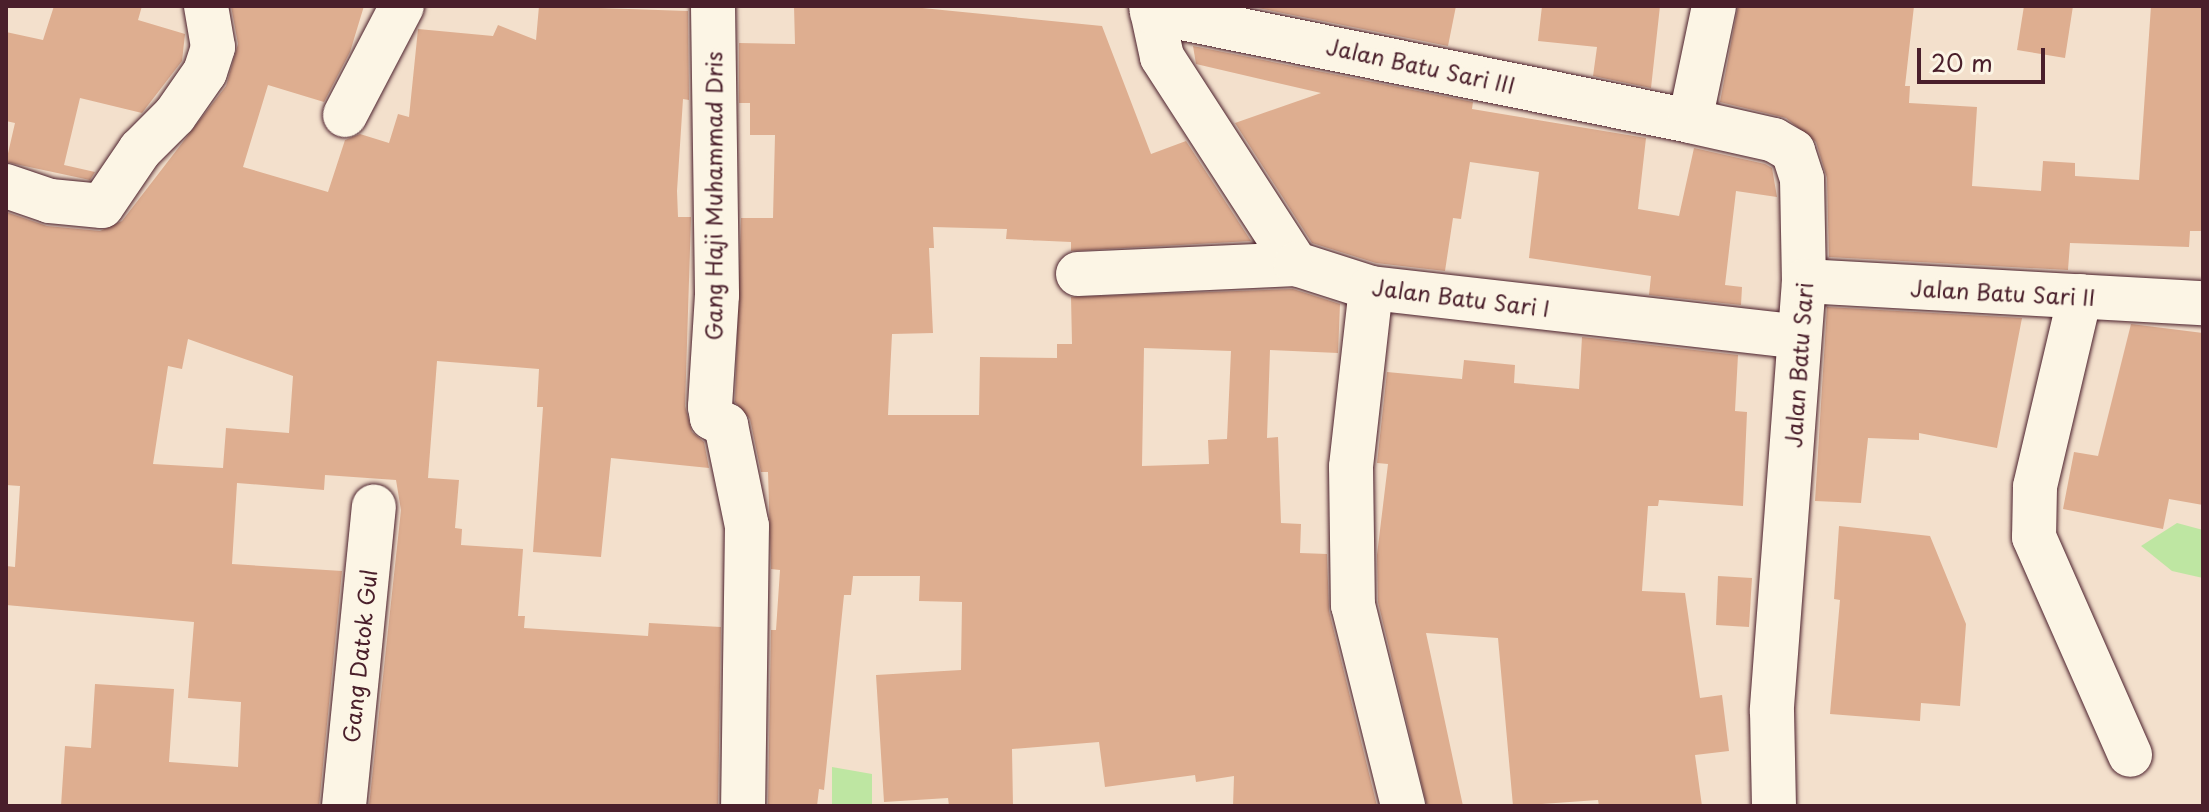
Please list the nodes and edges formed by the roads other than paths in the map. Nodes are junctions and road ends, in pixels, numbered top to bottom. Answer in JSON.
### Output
{"nodes":[{"id":1,"x":206,"y":6,"type":"edge"},
{"id":2,"x":402,"y":6,"type":"edge"},
{"id":3,"x":713,"y":6,"type":"edge"},
{"id":4,"x":1714,"y":6,"type":"edge"},
{"id":5,"x":1151,"y":9,"type":"edge"},
{"id":6,"x":345,"y":115,"type":"dead end"},
{"id":7,"x":1690,"y":121,"type":"junction"},
{"id":8,"x":6,"y":186,"type":"edge"},
{"id":9,"x":1296,"y":264,"type":"junction"},
{"id":10,"x":1078,"y":274,"type":"dead end"},
{"id":11,"x":1804,"y":281,"type":"junction"},
{"id":12,"x":1371,"y":288,"type":"junction"},
{"id":13,"x":2080,"y":296,"type":"junction"},
{"id":14,"x":2203,"y":303,"type":"edge"},
{"id":15,"x":1798,"y":337,"type":"junction"},
{"id":16,"x":374,"y":506,"type":"dead end"},
{"id":17,"x":2130,"y":755,"type":"dead end"},
{"id":18,"x":344,"y":806,"type":"edge"},
{"id":19,"x":743,"y":806,"type":"edge"},
{"id":20,"x":1403,"y":806,"type":"edge"},
{"id":21,"x":1774,"y":806,"type":"edge"}],
"edges":[{"from":1,"to":8,"type":"street"},
{"from":2,"to":6,"type":"street"},
{"from":3,"to":19,"type":"street","name":"Gang Haji Muhammad Dris"},
{"from":4,"to":7,"type":"street"},
{"from":5,"to":7,"type":"street","name":"Jalan Batu Sari III"},
{"from":5,"to":9,"type":"street"},
{"from":7,"to":11,"type":"street","name":"Jalan Batu Sari"},
{"from":9,"to":10,"type":"street","name":"Jalan Batu Sari I"},
{"from":9,"to":12,"type":"street","name":"Jalan Batu Sari I"},
{"from":11,"to":13,"type":"street","name":"Jalan Batu Sari II"},
{"from":11,"to":15,"type":"street","name":"Jalan Batu Sari"},
{"from":12,"to":15,"type":"street","name":"Jalan Batu Sari I"},
{"from":12,"to":20,"type":"street"},
{"from":13,"to":14,"type":"street","name":"Jalan Batu Sari II"},
{"from":13,"to":17,"type":"street"},
{"from":15,"to":21,"type":"street","name":"Jalan Batu Sari"},
{"from":16,"to":18,"type":"street","name":"Gang Datok Gul"}]}
